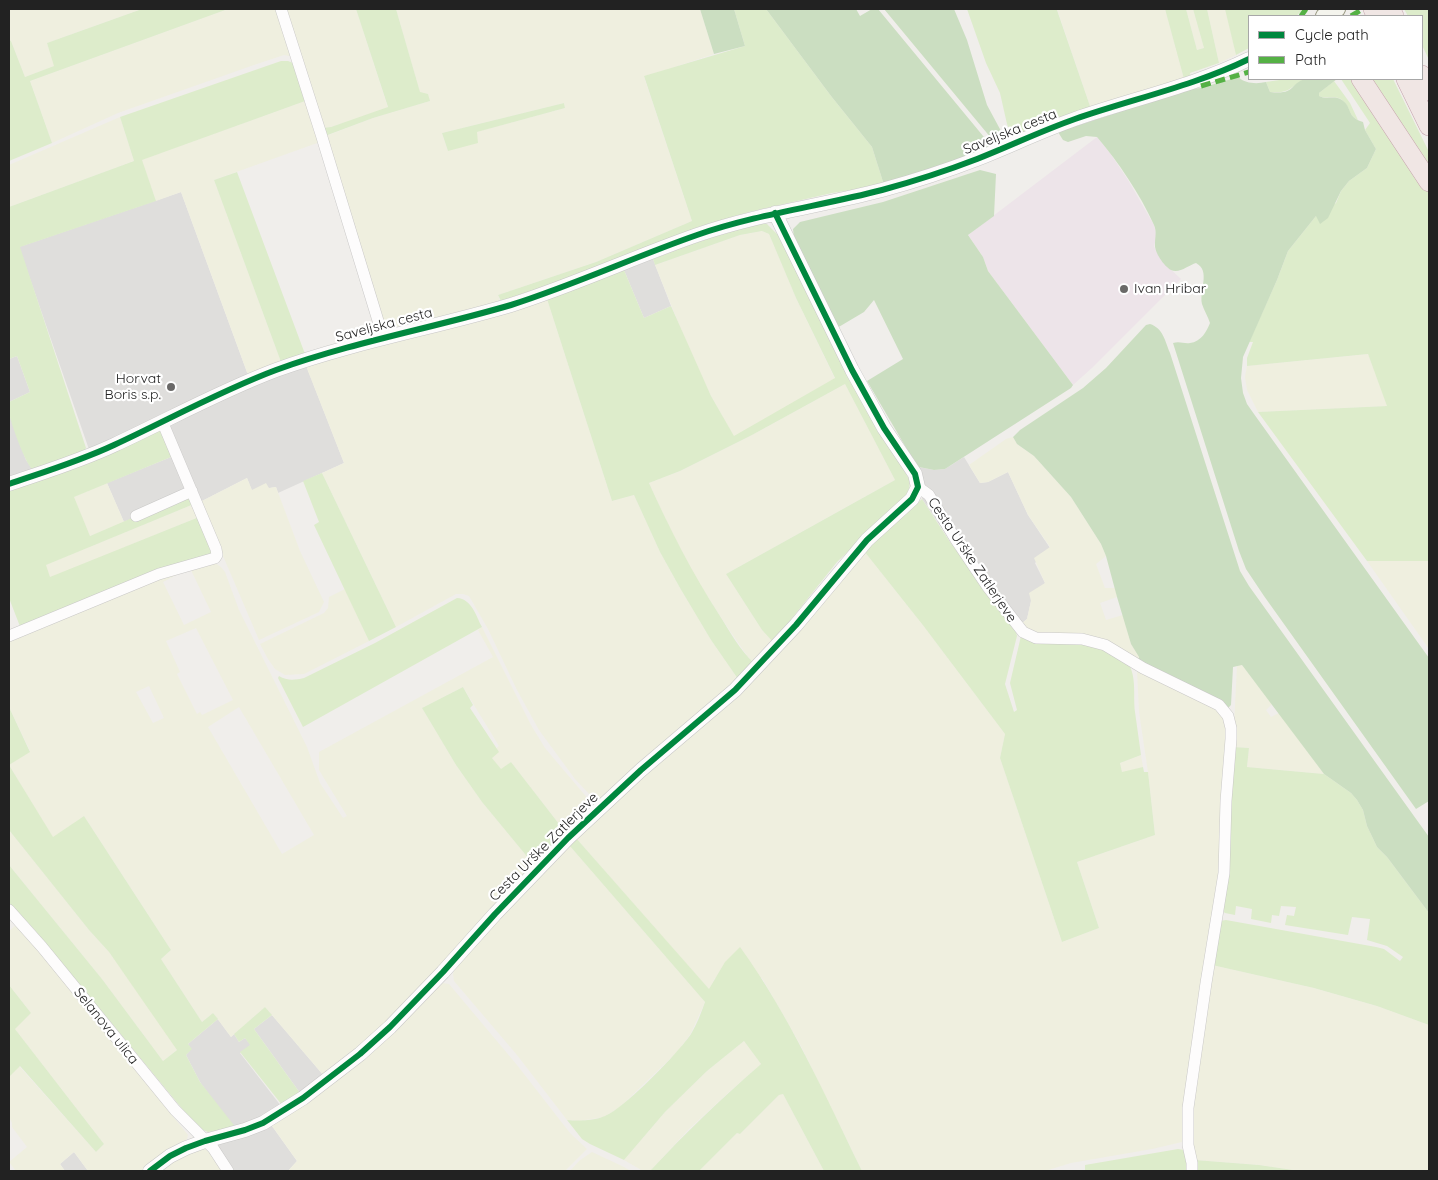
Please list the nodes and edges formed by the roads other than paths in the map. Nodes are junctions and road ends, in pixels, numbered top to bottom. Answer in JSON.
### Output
{"nodes":[{"id":1,"x":281,"y":9,"type":"edge"},
{"id":2,"x":1337,"y":9,"type":"edge"},
{"id":3,"x":1325,"y":15,"type":"edge"},
{"id":4,"x":1248,"y":59,"type":"edge"},
{"id":5,"x":1423,"y":77,"type":"edge"},
{"id":6,"x":1361,"y":80,"type":"edge"},
{"id":7,"x":1406,"y":80,"type":"edge"},
{"id":8,"x":1429,"y":91,"type":"edge"},
{"id":9,"x":1429,"y":126,"type":"edge"},
{"id":10,"x":1429,"y":182,"type":"edge"},
{"id":11,"x":775,"y":213,"type":"junction"},
{"id":12,"x":383,"y":337,"type":"junction"},
{"id":13,"x":162,"y":421,"type":"junction"},
{"id":14,"x":9,"y":484,"type":"edge"},
{"id":15,"x":918,"y":487,"type":"junction"},
{"id":16,"x":192,"y":491,"type":"junction"},
{"id":17,"x":136,"y":516,"type":"dead end"},
{"id":18,"x":9,"y":636,"type":"edge"},
{"id":19,"x":9,"y":910,"type":"edge"},
{"id":20,"x":205,"y":1141,"type":"junction"},
{"id":21,"x":150,"y":1171,"type":"edge"},
{"id":22,"x":228,"y":1171,"type":"edge"},
{"id":23,"x":1192,"y":1171,"type":"edge"}],
"edges":[{"from":1,"to":12,"type":"street","name":"Saveljska cesta"},
{"from":2,"to":3,"type":"main road"},
{"from":4,"to":11,"type":"street","name":"Saveljska cesta"},
{"from":5,"to":8,"type":"highway"},
{"from":6,"to":10,"type":"highway"},
{"from":7,"to":9,"type":"highway"},
{"from":11,"to":12,"type":"street","name":"Saveljska cesta"},
{"from":11,"to":15,"type":"street"},
{"from":12,"to":13,"type":"street","name":"Saveljska cesta"},
{"from":13,"to":14,"type":"street","name":"Saveljska cesta"},
{"from":13,"to":16,"type":"street"},
{"from":15,"to":20,"type":"street","name":"Cesta Urške Zatlerjeve"},
{"from":15,"to":23,"type":"street","name":"Cesta Urške Zatlerjeve"},
{"from":16,"to":17,"type":"street"},
{"from":16,"to":18,"type":"street"},
{"from":19,"to":20,"type":"street","name":"Selanova ulica"},
{"from":20,"to":21,"type":"street","name":"Cesta Urške Zatlerjeve"},
{"from":20,"to":22,"type":"street","name":"Selanova ulica"}]}
